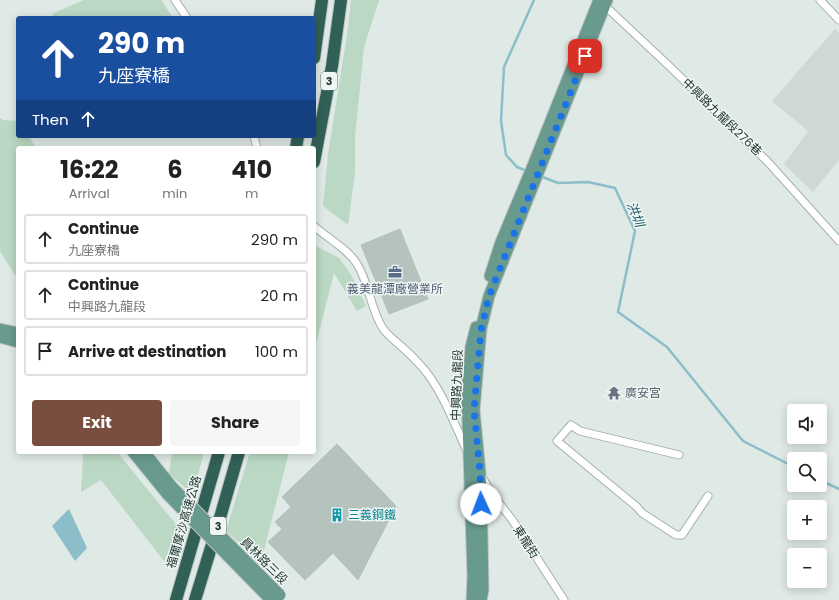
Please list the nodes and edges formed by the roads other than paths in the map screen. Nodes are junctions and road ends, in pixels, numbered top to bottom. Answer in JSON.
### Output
{"nodes":[{"id":1,"x":175,"y":0,"type":"edge"},
{"id":2,"x":322,"y":0,"type":"edge"},
{"id":3,"x":340,"y":0,"type":"edge"},
{"id":4,"x":820,"y":0,"type":"edge"},
{"id":5,"x":602,"y":1,"type":"edge"},
{"id":6,"x":186,"y":16,"type":"edge"},
{"id":7,"x":839,"y":20,"type":"edge"},
{"id":8,"x":316,"y":44,"type":"edge"},
{"id":9,"x":316,"y":151,"type":"edge"},
{"id":10,"x":530,"y":182,"type":"junction"},
{"id":11,"x":316,"y":228,"type":"edge"},
{"id":12,"x":839,"y":241,"type":"edge"},
{"id":13,"x":0,"y":329,"type":"edge"},
{"id":14,"x":16,"y":333,"type":"edge"},
{"id":15,"x":0,"y":337,"type":"edge"},
{"id":16,"x":16,"y":341,"type":"edge"},
{"id":17,"x":135,"y":454,"type":"edge"},
{"id":18,"x":145,"y":454,"type":"edge"},
{"id":19,"x":218,"y":454,"type":"edge"},
{"id":20,"x":238,"y":454,"type":"edge"},
{"id":21,"x":679,"y":455,"type":"dead end"},
{"id":22,"x":475,"y":464,"type":"junction"},
{"id":23,"x":170,"y":491,"type":"junction"},
{"id":24,"x":708,"y":496,"type":"dead end"},
{"id":25,"x":278,"y":598,"type":"edge"},
{"id":26,"x":176,"y":600,"type":"edge"},
{"id":27,"x":195,"y":600,"type":"edge"},
{"id":28,"x":472,"y":600,"type":"edge"},
{"id":29,"x":481,"y":600,"type":"edge"},
{"id":30,"x":564,"y":600,"type":"edge"}],
"edges":[{"from":1,"to":6,"type":"street"},
{"from":2,"to":8,"type":"highway","number":"3"},
{"from":3,"to":9,"type":"highway","number":"3"},
{"from":4,"to":7,"type":"street"},
{"from":5,"to":10,"type":"main road"},
{"from":5,"to":12,"type":"street","name":"中興路九龍段276巷"},
{"from":10,"to":22,"type":"main road","name":"中興路九龍段"},
{"from":10,"to":22,"type":"main road","name":"中興路九龍段"},
{"from":11,"to":22,"type":"street","name":"東龍街"},
{"from":13,"to":14,"type":"main road"},
{"from":15,"to":16,"type":"main road"},
{"from":17,"to":23,"type":"main road","name":"員林路三段","number":"3"},
{"from":18,"to":23,"type":"main road","name":"員林路三段","number":"3"},
{"from":19,"to":26,"type":"highway","name":"福爾摩沙高速公路","number":"3"},
{"from":20,"to":27,"type":"highway","number":"3"},
{"from":21,"to":24,"type":"street"},
{"from":22,"to":28,"type":"main road","name":"中興路九龍段"},
{"from":22,"to":29,"type":"main road","name":"中興路九龍段"},
{"from":22,"to":30,"type":"street","name":"東龍街"},
{"from":23,"to":25,"type":"main road","name":"員林路三段","number":"3","bridge":true}]}
